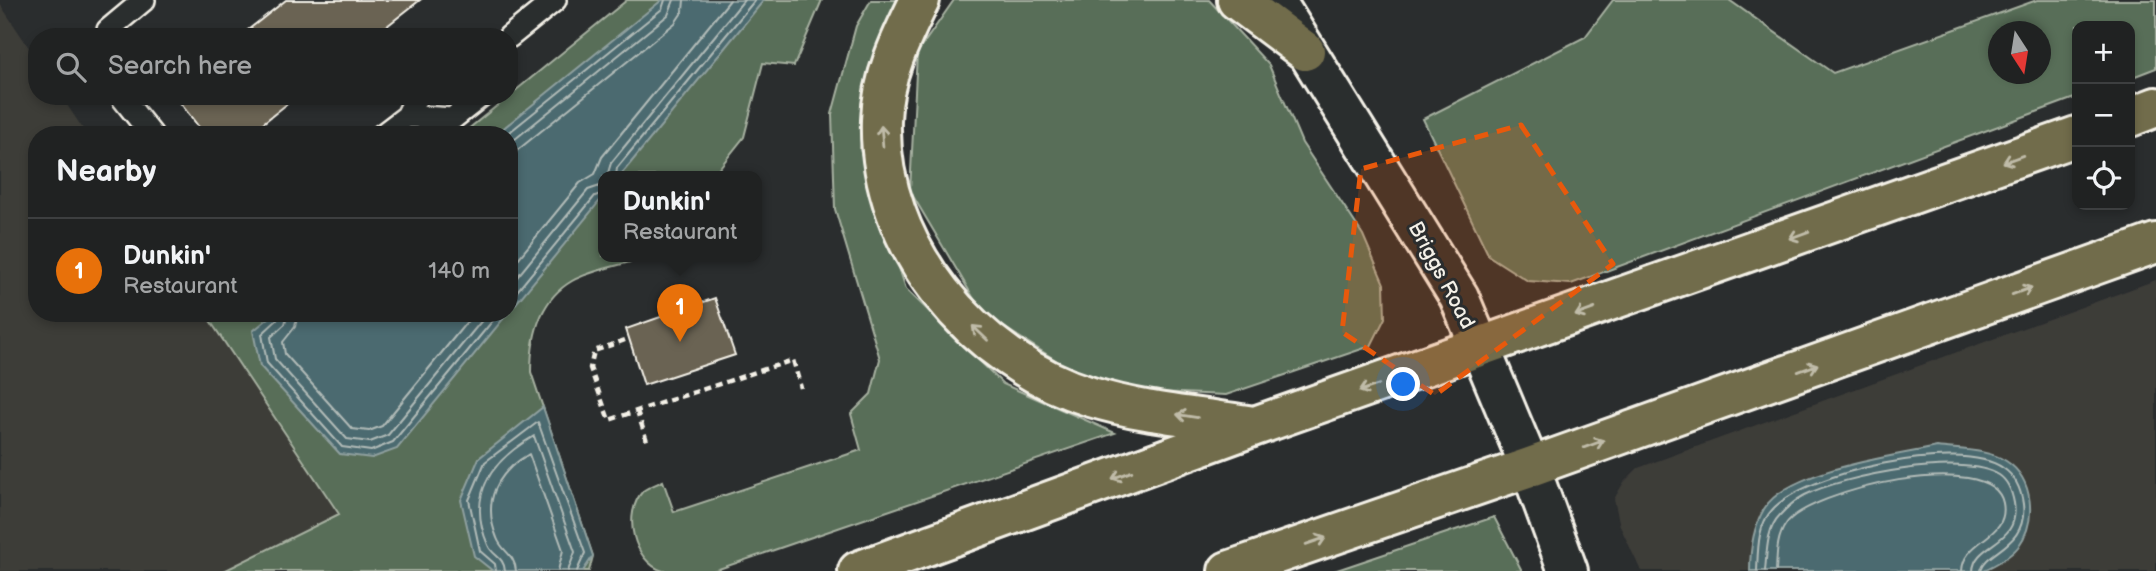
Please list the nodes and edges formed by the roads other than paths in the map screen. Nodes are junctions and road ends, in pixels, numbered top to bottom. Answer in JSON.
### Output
{"nodes":[{"id":1,"x":144,"y":0,"type":"edge"},
{"id":2,"x":555,"y":0,"type":"edge"},
{"id":3,"x":920,"y":0,"type":"edge"},
{"id":4,"x":1237,"y":0,"type":"edge"},
{"id":5,"x":1275,"y":0,"type":"edge"},
{"id":6,"x":110,"y":28,"type":"edge"},
{"id":7,"x":518,"y":33,"type":"edge"},
{"id":8,"x":1306,"y":51,"type":"junction"},
{"id":9,"x":128,"y":105,"type":"edge"},
{"id":10,"x":412,"y":105,"type":"edge"},
{"id":11,"x":470,"y":105,"type":"edge"},
{"id":12,"x":2156,"y":107,"type":"edge"},
{"id":13,"x":2135,"y":115,"type":"edge"},
{"id":14,"x":407,"y":116,"type":"junction"},
{"id":15,"x":145,"y":126,"type":"edge"},
{"id":16,"x":394,"y":126,"type":"edge"},
{"id":17,"x":2072,"y":138,"type":"edge"},
{"id":18,"x":2156,"y":243,"type":"edge"},
{"id":19,"x":1480,"y":349,"type":"junction"},
{"id":20,"x":1255,"y":426,"type":"junction"},
{"id":21,"x":1530,"y":467,"type":"junction"},
{"id":22,"x":858,"y":571,"type":"edge"},
{"id":23,"x":1228,"y":571,"type":"edge"},
{"id":24,"x":1568,"y":571,"type":"edge"}],
"edges":[{"from":1,"to":6,"type":"lane"},
{"from":2,"to":7,"type":"lane"},
{"from":20,"to":3,"type":"highway","one_way":true},
{"from":4,"to":8,"type":"highway"},
{"from":5,"to":8,"type":"street","name":"Briggs Road"},
{"from":8,"to":19,"type":"street","name":"Briggs Road"},
{"from":9,"to":15,"type":"lane"},
{"from":10,"to":14,"type":"lane"},
{"from":11,"to":14,"type":"lane"},
{"from":12,"to":13,"type":"highway"},
{"from":14,"to":16,"type":"lane"},
{"from":17,"to":19,"type":"highway","one_way":true},
{"from":21,"to":18,"type":"highway","one_way":true},
{"from":19,"to":20,"type":"highway","one_way":true},
{"from":19,"to":21,"type":"street","name":"Briggs Road"},
{"from":20,"to":22,"type":"highway","one_way":true},
{"from":23,"to":21,"type":"highway","one_way":true},
{"from":21,"to":24,"type":"street","name":"Briggs Road"}]}
